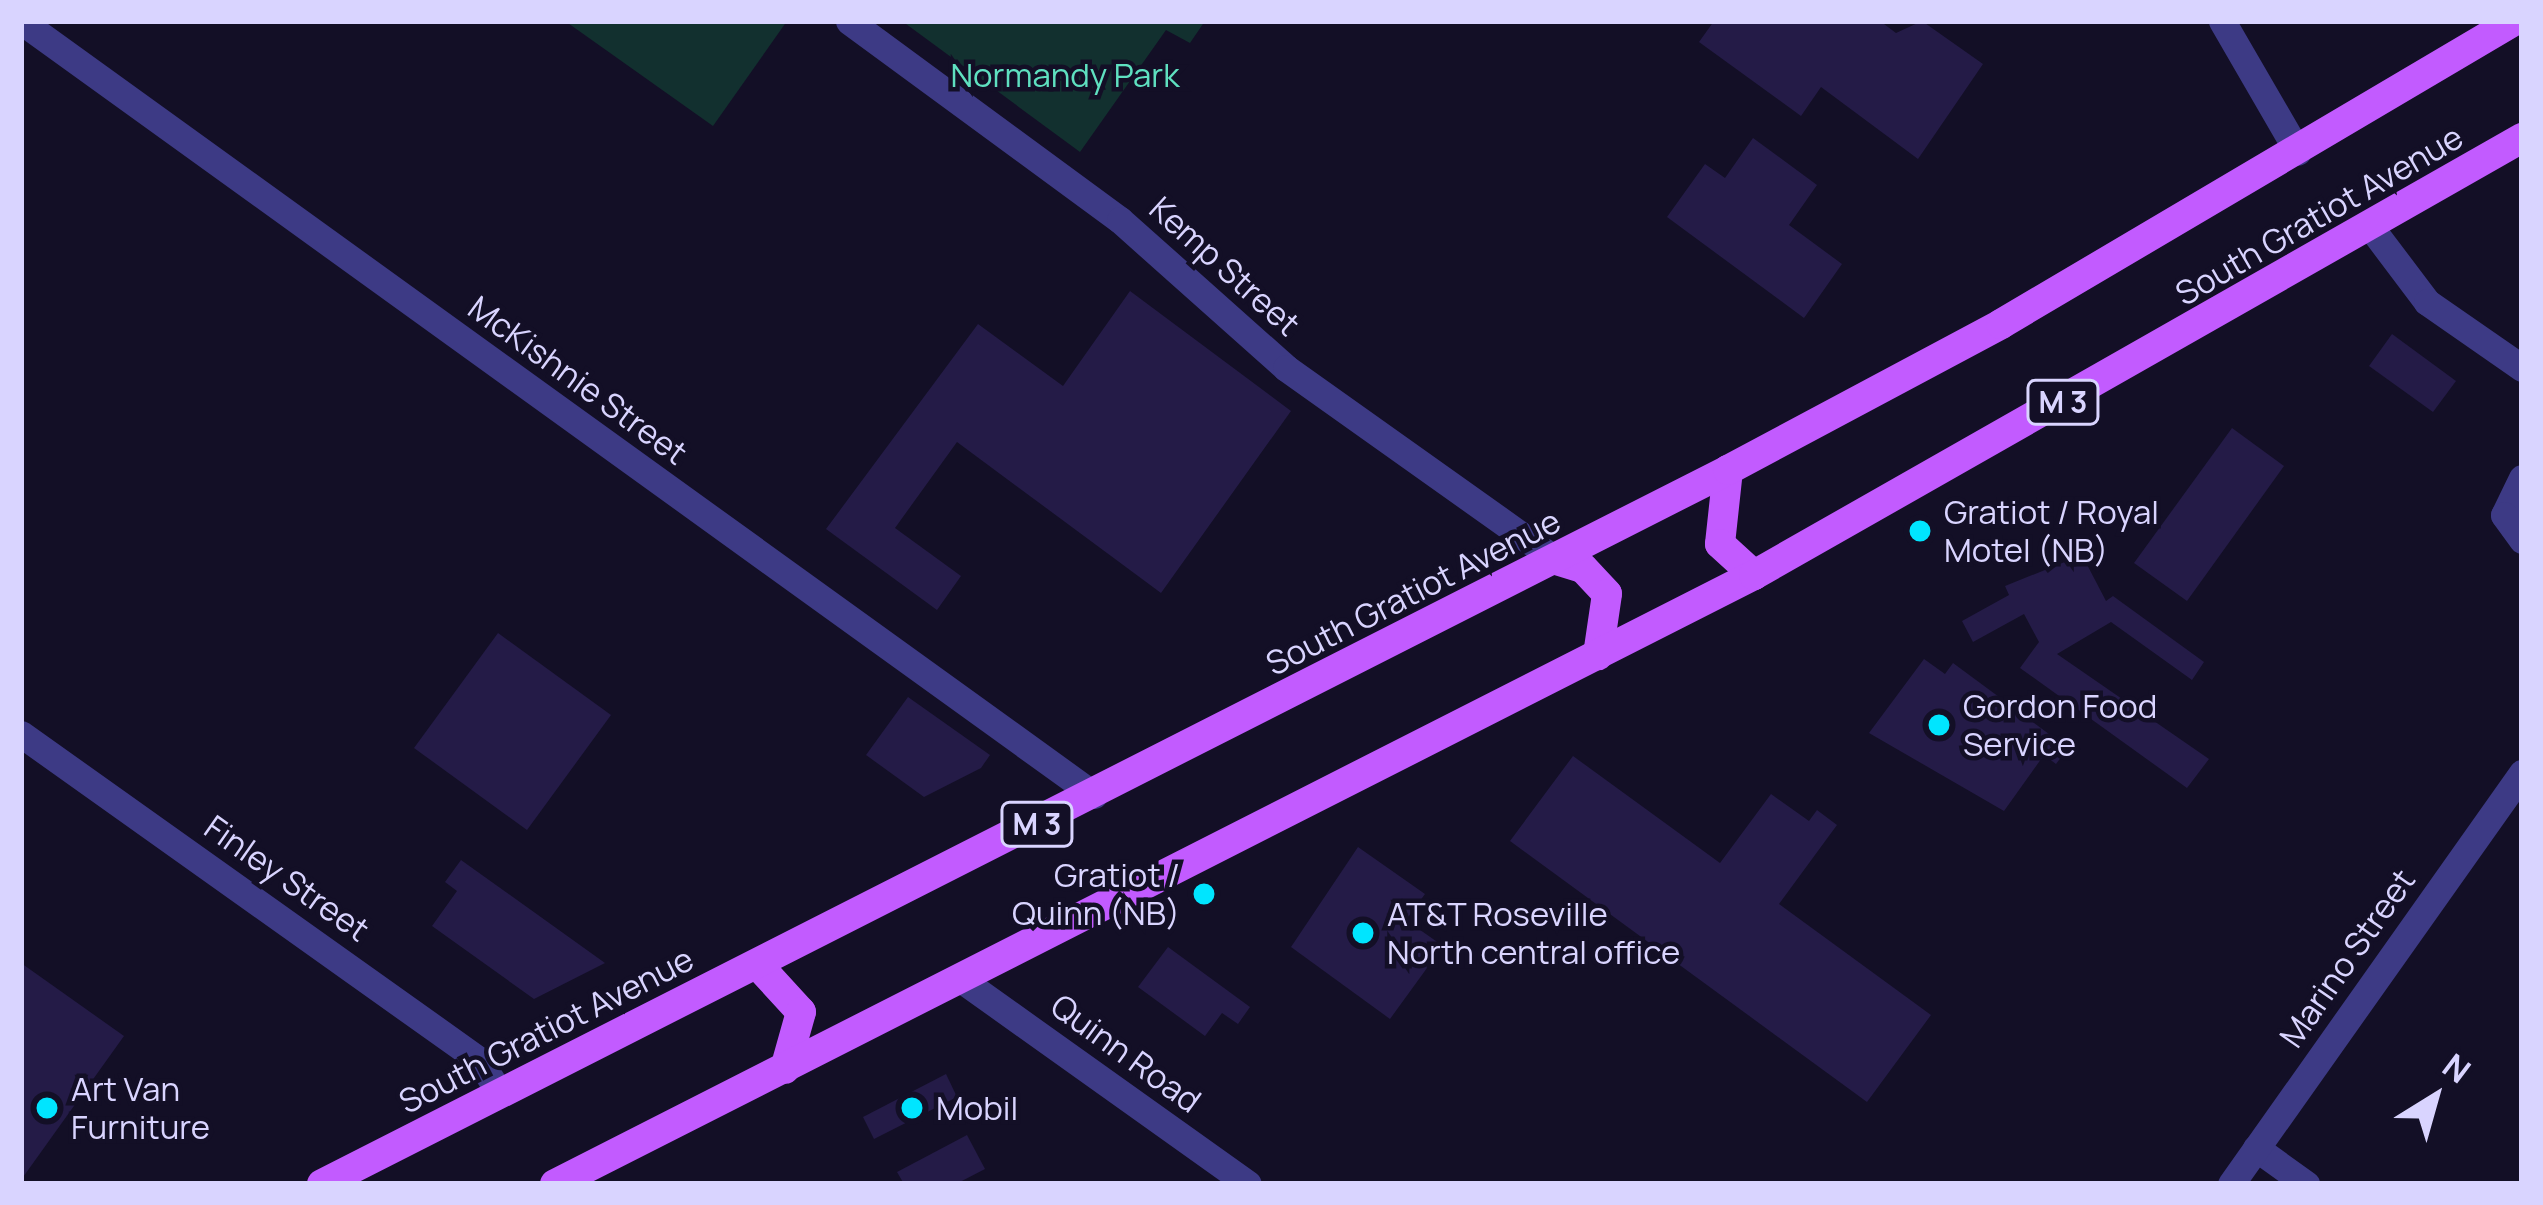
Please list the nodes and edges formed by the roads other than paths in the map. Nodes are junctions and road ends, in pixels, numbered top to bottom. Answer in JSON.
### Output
{"nodes":[{"id":1,"x":21,"y":21,"type":"edge"},
{"id":2,"x":849,"y":21,"type":"edge"},
{"id":3,"x":2222,"y":21,"type":"edge"},
{"id":4,"x":2514,"y":21,"type":"edge"},
{"id":5,"x":2522,"y":138,"type":"edge"},
{"id":6,"x":2298,"y":152,"type":"junction"},
{"id":7,"x":2372,"y":230,"type":"junction"},
{"id":8,"x":2522,"y":368,"type":"edge"},
{"id":9,"x":1728,"y":470,"type":"junction"},
{"id":10,"x":2522,"y":478,"type":"edge"},
{"id":11,"x":2522,"y":540,"type":"edge"},
{"id":12,"x":1556,"y":560,"type":"junction"},
{"id":13,"x":1754,"y":575,"type":"junction"},
{"id":14,"x":1598,"y":655,"type":"junction"},
{"id":15,"x":21,"y":734,"type":"edge"},
{"id":16,"x":2522,"y":773,"type":"edge"},
{"id":17,"x":1094,"y":795,"type":"junction"},
{"id":18,"x":757,"y":964,"type":"junction"},
{"id":19,"x":962,"y":980,"type":"junction"},
{"id":20,"x":785,"y":1069,"type":"junction"},
{"id":21,"x":500,"y":1093,"type":"junction"},
{"id":22,"x":2256,"y":1148,"type":"junction"},
{"id":23,"x":322,"y":1184,"type":"edge"},
{"id":24,"x":555,"y":1184,"type":"edge"},
{"id":25,"x":1248,"y":1184,"type":"edge"},
{"id":26,"x":2231,"y":1184,"type":"edge"},
{"id":27,"x":2306,"y":1184,"type":"edge"}],
"edges":[{"from":1,"to":17,"type":"street","name":"McKishnie Street"},
{"from":2,"to":12,"type":"street","name":"Kemp Street"},
{"from":3,"to":6,"type":"street"},
{"from":4,"to":6,"type":"main road","name":"South Gratiot Avenue","number":"M 3"},
{"from":5,"to":7,"type":"main road","name":"South Gratiot Avenue","number":"M 3"},
{"from":6,"to":9,"type":"main road","name":"South Gratiot Avenue","number":"M 3"},
{"from":7,"to":8,"type":"street"},
{"from":7,"to":13,"type":"main road","name":"South Gratiot Avenue","number":"M 3"},
{"from":9,"to":12,"type":"main road","name":"South Gratiot Avenue","number":"M 3"},
{"from":9,"to":13,"type":"main road"},
{"from":10,"to":11,"type":"street"},
{"from":12,"to":14,"type":"main road"},
{"from":12,"to":17,"type":"main road","name":"South Gratiot Avenue","number":"M 3"},
{"from":13,"to":14,"type":"main road","name":"South Gratiot Avenue","number":"M 3"},
{"from":14,"to":19,"type":"main road","name":"South Gratiot Avenue","number":"M 3"},
{"from":15,"to":21,"type":"street","name":"Finley Street"},
{"from":16,"to":22,"type":"street","name":"Marino Street"},
{"from":17,"to":18,"type":"main road","name":"South Gratiot Avenue","number":"M 3"},
{"from":18,"to":20,"type":"main road"},
{"from":18,"to":21,"type":"main road","name":"South Gratiot Avenue","number":"M 3"},
{"from":19,"to":20,"type":"main road","name":"South Gratiot Avenue","number":"M 3"},
{"from":19,"to":25,"type":"street","name":"Quinn Road"},
{"from":20,"to":24,"type":"main road","name":"South Gratiot Avenue","number":"M 3"},
{"from":21,"to":23,"type":"main road","name":"South Gratiot Avenue","number":"M 3"},
{"from":22,"to":26,"type":"street","name":"Marino Street"},
{"from":22,"to":27,"type":"street"}]}
